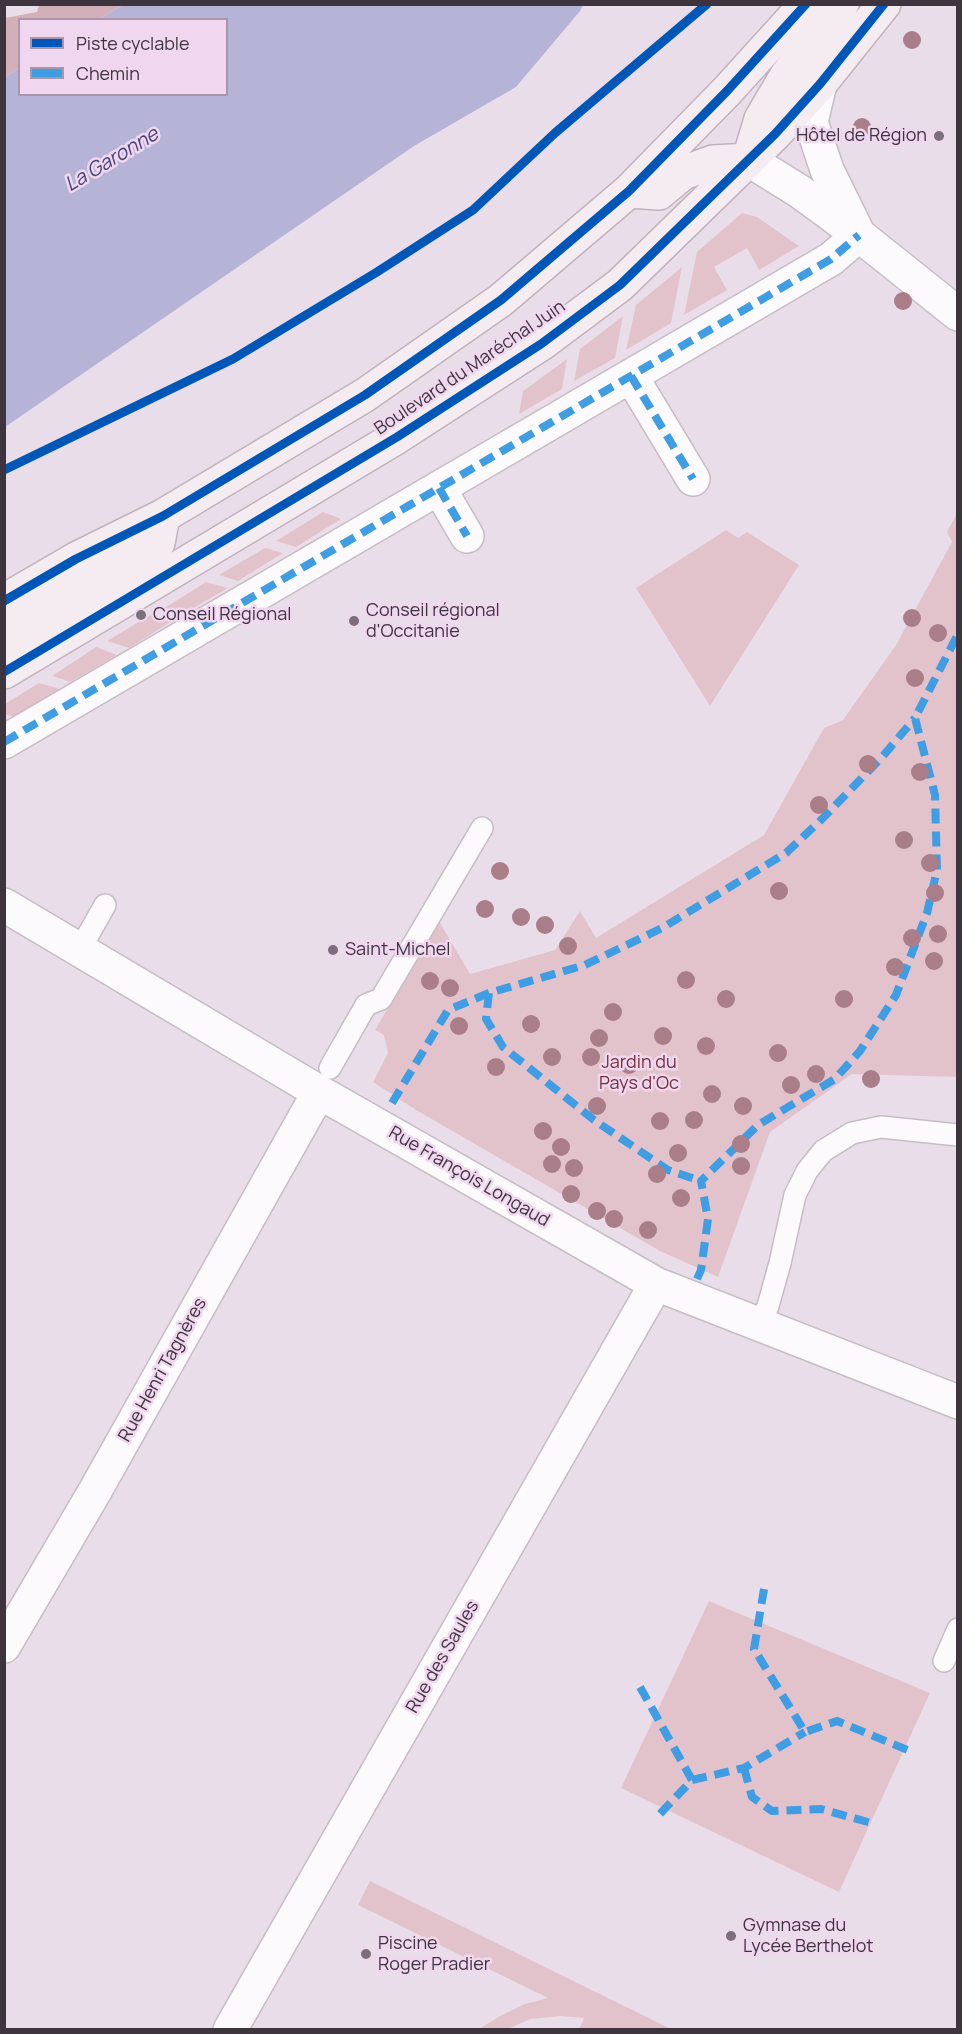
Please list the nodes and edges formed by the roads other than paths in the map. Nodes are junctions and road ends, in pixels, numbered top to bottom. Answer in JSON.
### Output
{"nodes":[{"id":1,"x":806,"y":4,"type":"edge"},
{"id":2,"x":842,"y":4,"type":"edge"},
{"id":3,"x":884,"y":4,"type":"edge"},
{"id":4,"x":820,"y":84,"type":"junction"},
{"id":5,"x":749,"y":160,"type":"junction"},
{"id":6,"x":629,"y":191,"type":"junction"},
{"id":7,"x":859,"y":235,"type":"junction"},
{"id":8,"x":957,"y":314,"type":"edge"},
{"id":9,"x":631,"y":376,"type":"junction"},
{"id":10,"x":693,"y":479,"type":"dead end"},
{"id":11,"x":439,"y":488,"type":"junction"},
{"id":12,"x":163,"y":516,"type":"junction"},
{"id":13,"x":467,"y":536,"type":"dead end"},
{"id":14,"x":4,"y":601,"type":"edge"},
{"id":15,"x":4,"y":637,"type":"edge"},
{"id":16,"x":4,"y":672,"type":"edge"},
{"id":17,"x":4,"y":742,"type":"edge"},
{"id":18,"x":482,"y":828,"type":"dead end"},
{"id":19,"x":4,"y":905,"type":"edge"},
{"id":20,"x":105,"y":905,"type":"dead end"},
{"id":21,"x":79,"y":951,"type":"junction"},
{"id":22,"x":325,"y":1080,"type":"junction"},
{"id":23,"x":957,"y":1135,"type":"edge"},
{"id":24,"x":656,"y":1284,"type":"junction"},
{"id":25,"x":760,"y":1325,"type":"junction"},
{"id":26,"x":957,"y":1402,"type":"edge"},
{"id":27,"x":957,"y":1629,"type":"edge"},
{"id":28,"x":4,"y":1646,"type":"edge"},
{"id":29,"x":944,"y":1661,"type":"dead end"},
{"id":30,"x":230,"y":2030,"type":"edge"}],
"edges":[{"from":1,"to":6,"type":"main road","name":"Boulevard du Maréchal Juin"},
{"from":2,"to":5,"type":"main road"},
{"from":3,"to":4,"type":"main road","name":"Boulevard du Maréchal Juin"},
{"from":4,"to":5,"type":"main road","name":"Boulevard du Maréchal Juin"},
{"from":4,"to":7,"type":"street"},
{"from":5,"to":6,"type":"main road"},
{"from":5,"to":7,"type":"street"},
{"from":5,"to":16,"type":"main road","name":"Boulevard du Maréchal Juin"},
{"from":6,"to":12,"type":"main road","name":"Boulevard du Maréchal Juin"},
{"from":7,"to":8,"type":"street"},
{"from":7,"to":9,"type":"street"},
{"from":9,"to":10,"type":"street"},
{"from":9,"to":11,"type":"street"},
{"from":11,"to":13,"type":"street"},
{"from":11,"to":17,"type":"street"},
{"from":12,"to":14,"type":"main road","name":"Boulevard du Maréchal Juin"},
{"from":12,"to":15,"type":"main road"},
{"from":18,"to":22,"type":"lane"},
{"from":19,"to":21,"type":"street","name":"Rue François Longaud"},
{"from":20,"to":21,"type":"lane"},
{"from":21,"to":22,"type":"street","name":"Rue François Longaud"},
{"from":22,"to":24,"type":"street","name":"Rue François Longaud"},
{"from":22,"to":28,"type":"street","name":"Rue Henri Tagnères"},
{"from":23,"to":25,"type":"lane"},
{"from":24,"to":25,"type":"street","name":"Rue François Longaud"},
{"from":24,"to":30,"type":"street","name":"Rue des Saules"},
{"from":25,"to":26,"type":"street","name":"Rue François Longaud"},
{"from":27,"to":29,"type":"lane"}]}
